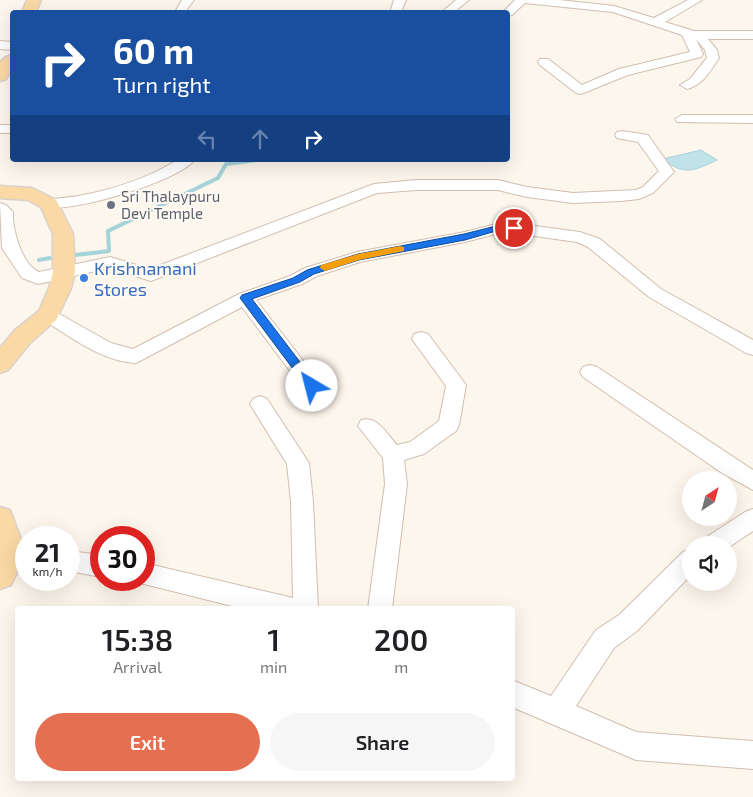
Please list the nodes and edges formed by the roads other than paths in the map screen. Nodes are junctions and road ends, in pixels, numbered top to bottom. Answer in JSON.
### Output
{"nodes":[{"id":1,"x":463,"y":0,"type":"edge"},
{"id":2,"x":522,"y":0,"type":"edge"},
{"id":3,"x":527,"y":0,"type":"edge"},
{"id":4,"x":696,"y":0,"type":"edge"},
{"id":5,"x":578,"y":3,"type":"edge"},
{"id":6,"x":450,"y":10,"type":"edge"},
{"id":7,"x":510,"y":11,"type":"edge"},
{"id":8,"x":654,"y":23,"type":"junction"},
{"id":9,"x":687,"y":34,"type":"junction"},
{"id":10,"x":753,"y":35,"type":"edge"},
{"id":11,"x":700,"y":36,"type":"junction"},
{"id":12,"x":10,"y":62,"type":"edge"},
{"id":13,"x":544,"y":62,"type":"dead end"},
{"id":14,"x":0,"y":76,"type":"edge"},
{"id":15,"x":687,"y":85,"type":"dead end"},
{"id":16,"x":753,"y":119,"type":"edge"},
{"id":17,"x":682,"y":120,"type":"dead end"},
{"id":18,"x":622,"y":135,"type":"dead end"},
{"id":19,"x":183,"y":162,"type":"edge"},
{"id":20,"x":0,"y":192,"type":"edge"},
{"id":21,"x":49,"y":204,"type":"junction"},
{"id":22,"x":0,"y":208,"type":"edge"},
{"id":23,"x":5,"y":249,"type":"edge"},
{"id":24,"x":64,"y":272,"type":"junction"},
{"id":25,"x":245,"y":298,"type":"junction"},
{"id":26,"x":48,"y":315,"type":"junction"},
{"id":27,"x":421,"y":339,"type":"dead end"},
{"id":28,"x":753,"y":348,"type":"edge"},
{"id":29,"x":0,"y":364,"type":"edge"},
{"id":30,"x":590,"y":372,"type":"dead end"},
{"id":31,"x":312,"y":386,"type":"dead end"},
{"id":32,"x":260,"y":404,"type":"dead end"},
{"id":33,"x":368,"y":426,"type":"dead end"},
{"id":34,"x":393,"y":456,"type":"junction"},
{"id":35,"x":753,"y":480,"type":"edge"},
{"id":36,"x":753,"y":519,"type":"edge"},
{"id":37,"x":0,"y":520,"type":"edge"},
{"id":38,"x":727,"y":536,"type":"edge"},
{"id":39,"x":12,"y":561,"type":"edge"},
{"id":40,"x":682,"y":568,"type":"edge"},
{"id":41,"x":155,"y":577,"type":"edge"},
{"id":42,"x":280,"y":606,"type":"edge"},
{"id":43,"x":306,"y":606,"type":"edge"},
{"id":44,"x":380,"y":606,"type":"edge"},
{"id":45,"x":515,"y":694,"type":"edge"},
{"id":46,"x":557,"y":712,"type":"junction"},
{"id":47,"x":753,"y":755,"type":"edge"}],
"edges":[{"from":1,"to":6,"type":"street"},
{"from":2,"to":7,"type":"street"},
{"from":3,"to":5,"type":"street"},
{"from":4,"to":8,"type":"street"},
{"from":5,"to":8,"type":"street"},
{"from":8,"to":9,"type":"street"},
{"from":9,"to":11,"type":"street"},
{"from":9,"to":13,"type":"street"},
{"from":10,"to":11,"type":"street"},
{"from":11,"to":15,"type":"street"},
{"from":12,"to":14,"type":"main road"},
{"from":16,"to":17,"type":"street"},
{"from":18,"to":24,"type":"street"},
{"from":19,"to":21,"type":"street"},
{"from":20,"to":21,"type":"main road"},
{"from":21,"to":24,"type":"main road"},
{"from":22,"to":23,"type":"street"},
{"from":23,"to":24,"type":"street"},
{"from":24,"to":26,"type":"main road"},
{"from":25,"to":26,"type":"street"},
{"from":25,"to":28,"type":"street"},
{"from":25,"to":31,"type":"street"},
{"from":26,"to":29,"type":"main road"},
{"from":27,"to":34,"type":"street"},
{"from":30,"to":35,"type":"street"},
{"from":32,"to":43,"type":"street"},
{"from":33,"to":34,"type":"street"},
{"from":34,"to":44,"type":"street"},
{"from":36,"to":38,"type":"street"},
{"from":37,"to":39,"type":"main road"},
{"from":40,"to":46,"type":"street"},
{"from":41,"to":42,"type":"street"},
{"from":45,"to":46,"type":"street"},
{"from":46,"to":47,"type":"street"}]}
